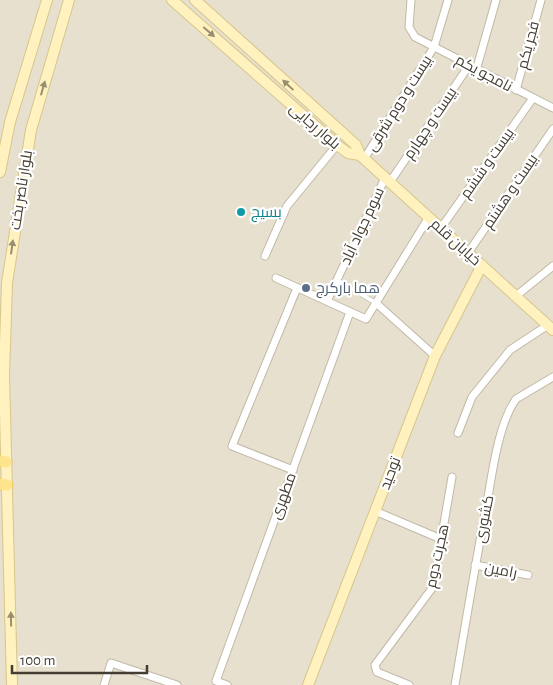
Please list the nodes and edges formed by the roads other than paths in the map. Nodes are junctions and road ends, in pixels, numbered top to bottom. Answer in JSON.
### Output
{"nodes":[{"id":1,"x":47,"y":0,"type":"edge"},
{"id":2,"x":69,"y":0,"type":"edge"},
{"id":3,"x":172,"y":0,"type":"edge"},
{"id":4,"x":196,"y":0,"type":"edge"},
{"id":5,"x":411,"y":0,"type":"edge"},
{"id":6,"x":448,"y":0,"type":"edge"},
{"id":7,"x":496,"y":0,"type":"edge"},
{"id":8,"x":541,"y":0,"type":"edge"},
{"id":9,"x":434,"y":47,"type":"junction"},
{"id":10,"x":474,"y":65,"type":"junction"},
{"id":11,"x":516,"y":90,"type":"junction"},
{"id":12,"x":533,"y":98,"type":"junction"},
{"id":13,"x":553,"y":108,"type":"edge"},
{"id":14,"x":553,"y":128,"type":"edge"},
{"id":15,"x":337,"y":145,"type":"junction"},
{"id":16,"x":362,"y":157,"type":"junction"},
{"id":17,"x":0,"y":172,"type":"edge"},
{"id":18,"x":388,"y":180,"type":"junction"},
{"id":19,"x":429,"y":217,"type":"junction"},
{"id":20,"x":441,"y":228,"type":"junction"},
{"id":21,"x":468,"y":252,"type":"junction"},
{"id":22,"x":265,"y":256,"type":"dead end"},
{"id":23,"x":482,"y":265,"type":"junction"},
{"id":24,"x":553,"y":266,"type":"edge"},
{"id":25,"x":276,"y":278,"type":"dead end"},
{"id":26,"x":337,"y":280,"type":"junction"},
{"id":27,"x":297,"y":288,"type":"junction"},
{"id":28,"x":516,"y":296,"type":"junction"},
{"id":29,"x":327,"y":301,"type":"junction"},
{"id":30,"x":376,"y":303,"type":"junction"},
{"id":31,"x":350,"y":312,"type":"junction"},
{"id":32,"x":550,"y":327,"type":"edge"},
{"id":33,"x":435,"y":356,"type":"junction"},
{"id":34,"x":553,"y":377,"type":"edge"},
{"id":35,"x":458,"y":433,"type":"dead end"},
{"id":36,"x":3,"y":461,"type":"edge"},
{"id":37,"x":293,"y":470,"type":"junction"},
{"id":38,"x":452,"y":477,"type":"dead end"},
{"id":39,"x":3,"y":485,"type":"edge"},
{"id":40,"x":375,"y":511,"type":"junction"},
{"id":41,"x":441,"y":539,"type":"junction"},
{"id":42,"x":475,"y":565,"type":"junction"},
{"id":43,"x":528,"y":575,"type":"dead end"},
{"id":44,"x":173,"y":684,"type":"edge"},
{"id":45,"x":12,"y":685,"type":"edge"},
{"id":46,"x":104,"y":685,"type":"edge"},
{"id":47,"x":227,"y":685,"type":"edge"},
{"id":48,"x":308,"y":685,"type":"edge"},
{"id":49,"x":409,"y":685,"type":"edge"},
{"id":50,"x":455,"y":685,"type":"edge"}],
"edges":[{"from":1,"to":17,"type":"main road","name":"بلوار ناصر بخت"},
{"from":36,"to":2,"type":"main road","name":"بلوار ناصر بخت","one_way":true},
{"from":3,"to":15,"type":"main road","name":"بلوار رجایی","one_way":true},
{"from":16,"to":4,"type":"main road","name":"بلوار رجایی","one_way":true},
{"from":5,"to":9,"type":"street","name":"نامجو یکم"},
{"from":6,"to":9,"type":"street","name":"بیست و دوم شرقی"},
{"from":7,"to":10,"type":"street","name":"بیست و چهارم"},
{"from":8,"to":11,"type":"street","name":"فجر یکم"},
{"from":9,"to":10,"type":"street","name":"نامجو یکم"},
{"from":9,"to":16,"type":"street","name":"بیست و دوم شرقی"},
{"from":10,"to":11,"type":"street","name":"نامجو یکم"},
{"from":10,"to":18,"type":"street","name":"بیست و چهارم"},
{"from":11,"to":12,"type":"street","name":"نامجو یکم"},
{"from":12,"to":13,"type":"street","name":"نامجو یکم"},
{"from":12,"to":20,"type":"street","name":"بیست و ششم"},
{"from":14,"to":21,"type":"street","name":"بیست و هشتم"},
{"from":15,"to":16,"type":"main road","name":"بلوار رجایی"},
{"from":15,"to":22,"type":"street"},
{"from":16,"to":18,"type":"main road","name":"خیابان قلم"},
{"from":18,"to":19,"type":"main road","name":"خیابان قلم"},
{"from":18,"to":26,"type":"street","name":"سوم جواد آباد"},
{"from":19,"to":20,"type":"main road","name":"خیابان قلم"},
{"from":19,"to":30,"type":"street"},
{"from":20,"to":21,"type":"main road","name":"خیابان قلم"},
{"from":21,"to":23,"type":"main road","name":"خیابان قلم"},
{"from":23,"to":28,"type":"main road","name":"خیابان قلم"},
{"from":23,"to":33,"type":"main road","name":"توحید"},
{"from":24,"to":28,"type":"street"},
{"from":25,"to":27,"type":"street"},
{"from":26,"to":29,"type":"street","name":"سوم جواد آباد"},
{"from":26,"to":30,"type":"lane"},
{"from":27,"to":29,"type":"street"},
{"from":27,"to":37,"type":"street"},
{"from":28,"to":32,"type":"main road","name":"خیابان قلم"},
{"from":29,"to":31,"type":"street"},
{"from":30,"to":31,"type":"street"},
{"from":30,"to":33,"type":"street"},
{"from":31,"to":37,"type":"street","name":"مطهری"},
{"from":32,"to":35,"type":"street"},
{"from":33,"to":40,"type":"main road","name":"توحید"},
{"from":34,"to":42,"type":"street","name":"کشوری"},
{"from":36,"to":39,"type":"main road","name":"بلوار ناصر بخت"},
{"from":37,"to":47,"type":"street","name":"مطهری"},
{"from":38,"to":41,"type":"street","name":"هجرت دوم"},
{"from":45,"to":39,"type":"main road","name":"بلوار ناصر بخت","one_way":true},
{"from":40,"to":41,"type":"street"},
{"from":40,"to":48,"type":"main road","name":"توحید"},
{"from":41,"to":49,"type":"street","name":"هجرت دوم"},
{"from":42,"to":43,"type":"street","name":"رامین"},
{"from":42,"to":50,"type":"street","name":"کشوری"},
{"from":44,"to":46,"type":"street"}]}
